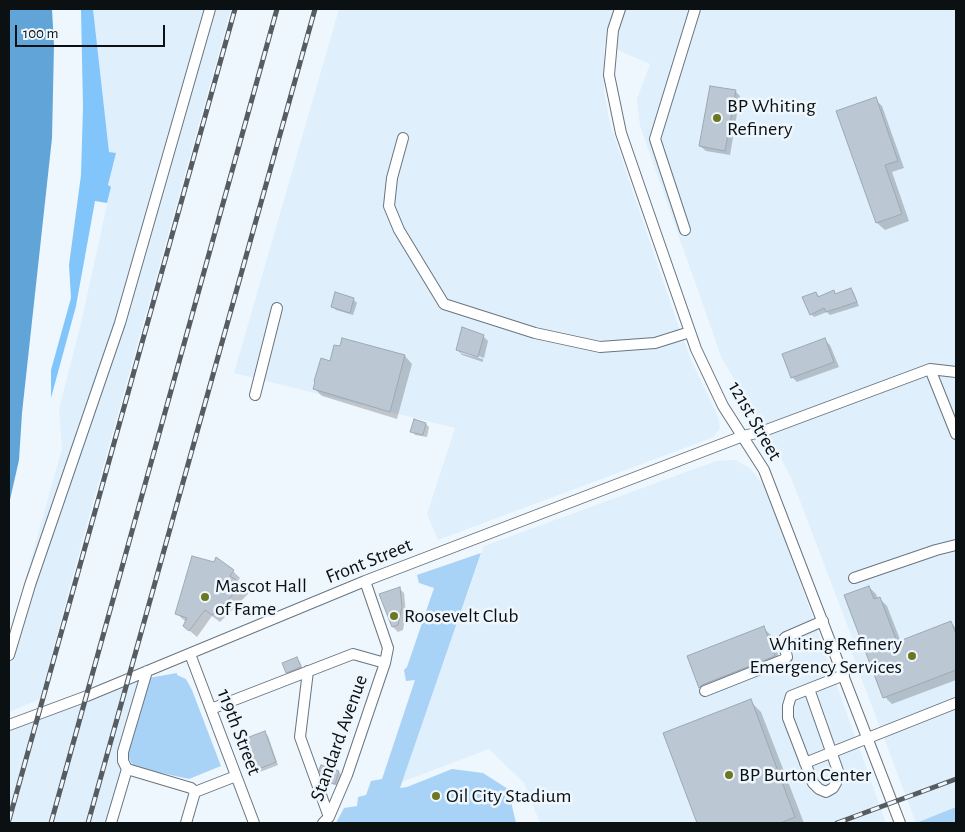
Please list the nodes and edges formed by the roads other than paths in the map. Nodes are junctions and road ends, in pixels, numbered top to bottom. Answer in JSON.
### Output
{"nodes":[{"id":1,"x":210,"y":9,"type":"edge"},
{"id":2,"x":620,"y":9,"type":"edge"},
{"id":3,"x":695,"y":9,"type":"edge"},
{"id":4,"x":403,"y":138,"type":"dead end"},
{"id":5,"x":684,"y":230,"type":"dead end"},
{"id":6,"x":277,"y":308,"type":"dead end"},
{"id":7,"x":690,"y":332,"type":"junction"},
{"id":8,"x":930,"y":369,"type":"junction"},
{"id":9,"x":956,"y":372,"type":"edge"},
{"id":10,"x":255,"y":394,"type":"dead end"},
{"id":11,"x":956,"y":434,"type":"edge"},
{"id":12,"x":743,"y":436,"type":"junction"},
{"id":13,"x":956,"y":544,"type":"edge"},
{"id":14,"x":854,"y":578,"type":"dead end"},
{"id":15,"x":365,"y":581,"type":"junction"},
{"id":16,"x":823,"y":621,"type":"junction"},
{"id":17,"x":190,"y":654,"type":"junction"},
{"id":18,"x":9,"y":655,"type":"edge"},
{"id":19,"x":385,"y":663,"type":"junction"},
{"id":20,"x":147,"y":671,"type":"junction"},
{"id":21,"x":308,"y":671,"type":"junction"},
{"id":22,"x":844,"y":675,"type":"junction"},
{"id":23,"x":809,"y":689,"type":"junction"},
{"id":24,"x":705,"y":691,"type":"dead end"},
{"id":25,"x":956,"y":703,"type":"edge"},
{"id":26,"x":211,"y":709,"type":"junction"},
{"id":27,"x":9,"y":724,"type":"edge"},
{"id":28,"x":868,"y":738,"type":"junction"},
{"id":29,"x":832,"y":753,"type":"junction"},
{"id":30,"x":805,"y":763,"type":"junction"},
{"id":31,"x":127,"y":769,"type":"junction"},
{"id":32,"x":236,"y":776,"type":"junction"},
{"id":33,"x":195,"y":792,"type":"junction"},
{"id":34,"x":326,"y":820,"type":"edge"},
{"id":35,"x":111,"y":823,"type":"edge"},
{"id":36,"x":186,"y":823,"type":"edge"},
{"id":37,"x":254,"y":823,"type":"edge"},
{"id":38,"x":900,"y":823,"type":"edge"}],
"edges":[{"from":1,"to":18,"type":"street"},
{"from":2,"to":7,"type":"street","name":"121st Street"},
{"from":3,"to":5,"type":"street"},
{"from":4,"to":7,"type":"street"},
{"from":6,"to":10,"type":"street"},
{"from":7,"to":12,"type":"street","name":"121st Street"},
{"from":8,"to":9,"type":"street"},
{"from":8,"to":11,"type":"street"},
{"from":8,"to":12,"type":"street","name":"Front Street"},
{"from":12,"to":15,"type":"street","name":"Front Street"},
{"from":12,"to":16,"type":"street","name":"121st Street"},
{"from":13,"to":14,"type":"street"},
{"from":15,"to":17,"type":"street","name":"Front Street"},
{"from":15,"to":19,"type":"street","name":"Standard Avenue"},
{"from":16,"to":22,"type":"street","name":"121st Street"},
{"from":16,"to":24,"type":"street"},
{"from":17,"to":20,"type":"street","name":"Front Street"},
{"from":17,"to":26,"type":"street","name":"119th Street"},
{"from":19,"to":21,"type":"street","name":"Standard Avenue"},
{"from":19,"to":34,"type":"street","name":"Standard Avenue"},
{"from":20,"to":27,"type":"street","name":"Front Street"},
{"from":20,"to":31,"type":"street"},
{"from":21,"to":26,"type":"street","name":"Standard Avenue"},
{"from":21,"to":34,"type":"street"},
{"from":22,"to":23,"type":"street"},
{"from":22,"to":28,"type":"street","name":"121st Street"},
{"from":23,"to":29,"type":"street"},
{"from":23,"to":30,"type":"street"},
{"from":25,"to":28,"type":"street"},
{"from":26,"to":32,"type":"street","name":"119th Street"},
{"from":28,"to":29,"type":"street"},
{"from":28,"to":38,"type":"street","name":"121st Street"},
{"from":29,"to":30,"type":"street"},
{"from":29,"to":30,"type":"street"},
{"from":31,"to":33,"type":"street"},
{"from":31,"to":35,"type":"street"},
{"from":32,"to":33,"type":"street"},
{"from":32,"to":37,"type":"street","name":"119th Street"},
{"from":33,"to":36,"type":"street"}]}
